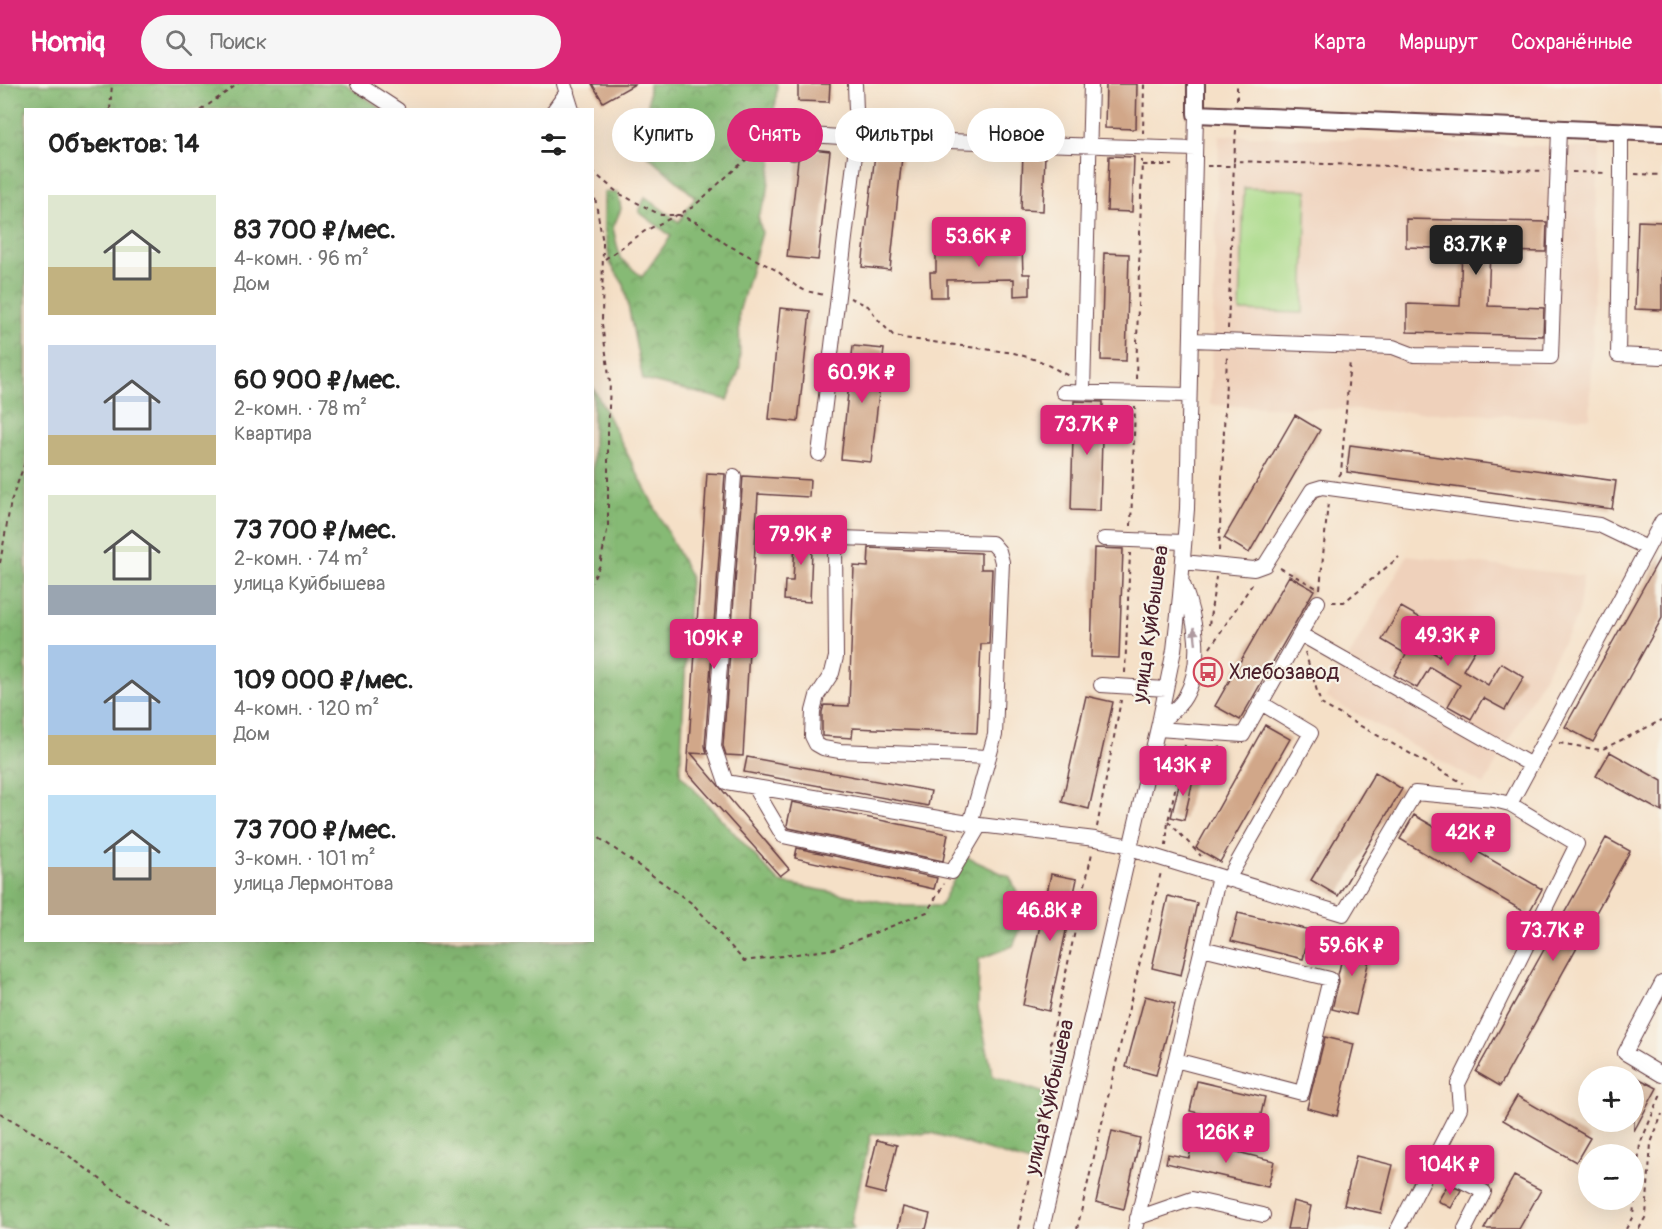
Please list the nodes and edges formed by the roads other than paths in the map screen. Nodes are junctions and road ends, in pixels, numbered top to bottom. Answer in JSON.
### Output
{"nodes":[{"id":1,"x":358,"y":84,"type":"edge"},
{"id":2,"x":855,"y":84,"type":"edge"},
{"id":3,"x":1091,"y":84,"type":"edge"},
{"id":4,"x":1196,"y":84,"type":"edge"},
{"id":5,"x":565,"y":88,"type":"edge"},
{"id":6,"x":395,"y":108,"type":"edge"},
{"id":7,"x":555,"y":108,"type":"edge"},
{"id":8,"x":571,"y":108,"type":"edge"},
{"id":9,"x":856,"y":108,"type":"edge"},
{"id":10,"x":1196,"y":114,"type":"junction"},
{"id":11,"x":1559,"y":129,"type":"junction"},
{"id":12,"x":1621,"y":131,"type":"junction"},
{"id":13,"x":1662,"y":133,"type":"edge"},
{"id":14,"x":955,"y":142,"type":"edge"},
{"id":15,"x":1089,"y":147,"type":"junction"},
{"id":16,"x":1195,"y":149,"type":"junction"},
{"id":17,"x":854,"y":162,"type":"edge"},
{"id":18,"x":1191,"y":340,"type":"junction"},
{"id":19,"x":1662,"y":357,"type":"edge"},
{"id":20,"x":1063,"y":392,"type":"dead end"},
{"id":21,"x":1083,"y":392,"type":"junction"},
{"id":22,"x":1189,"y":395,"type":"junction"},
{"id":23,"x":819,"y":454,"type":"dead end"},
{"id":24,"x":734,"y":476,"type":"dead end"},
{"id":25,"x":1662,"y":521,"type":"edge"},
{"id":26,"x":1104,"y":539,"type":"dead end"},
{"id":27,"x":1184,"y":542,"type":"junction"},
{"id":28,"x":1647,"y":548,"type":"junction"},
{"id":29,"x":1183,"y":562,"type":"junction"},
{"id":30,"x":1182,"y":579,"type":"junction"},
{"id":31,"x":1319,"y":596,"type":"road end"},
{"id":32,"x":1300,"y":634,"type":"junction"},
{"id":33,"x":1101,"y":685,"type":"dead end"},
{"id":34,"x":1167,"y":689,"type":"junction"},
{"id":35,"x":1261,"y":703,"type":"junction"},
{"id":36,"x":1158,"y":726,"type":"junction"},
{"id":37,"x":989,"y":757,"type":"junction"},
{"id":38,"x":1531,"y":765,"type":"junction"},
{"id":39,"x":754,"y":787,"type":"junction"},
{"id":40,"x":1510,"y":804,"type":"junction"},
{"id":41,"x":975,"y":825,"type":"junction"},
{"id":42,"x":1130,"y":847,"type":"junction"},
{"id":43,"x":1223,"y":877,"type":"junction"},
{"id":44,"x":1202,"y":948,"type":"junction"},
{"id":45,"x":1662,"y":983,"type":"edge"},
{"id":46,"x":1175,"y":1060,"type":"junction"},
{"id":47,"x":1662,"y":1075,"type":"edge"},
{"id":48,"x":1431,"y":1165,"type":"junction"},
{"id":49,"x":1263,"y":1215,"type":"dead end"},
{"id":50,"x":1136,"y":1224,"type":"edge"},
{"id":51,"x":1042,"y":1229,"type":"edge"},
{"id":52,"x":1398,"y":1229,"type":"edge"},
{"id":53,"x":1465,"y":1229,"type":"edge"}],
"edges":[{"from":1,"to":6,"type":"street"},
{"from":2,"to":9,"type":"street"},
{"from":3,"to":15,"type":"street"},
{"from":4,"to":10,"type":"main road","name":"улица Куйбышева"},
{"from":5,"to":7,"type":"street"},
{"from":5,"to":8,"type":"street"},
{"from":10,"to":11,"type":"main road"},
{"from":10,"to":16,"type":"street","name":"улица Куйбышева"},
{"from":11,"to":12,"type":"main road"},
{"from":11,"to":18,"type":"street"},
{"from":12,"to":13,"type":"main road"},
{"from":12,"to":19,"type":"street"},
{"from":14,"to":15,"type":"street"},
{"from":15,"to":16,"type":"street"},
{"from":15,"to":21,"type":"street"},
{"from":16,"to":18,"type":"street","name":"улица Куйбышева"},
{"from":17,"to":23,"type":"street"},
{"from":18,"to":22,"type":"street","name":"улица Куйбышева"},
{"from":20,"to":21,"type":"street"},
{"from":21,"to":22,"type":"street"},
{"from":22,"to":27,"type":"street","name":"улица Куйбышева"},
{"from":24,"to":39,"type":"street"},
{"from":25,"to":28,"type":"street"},
{"from":26,"to":27,"type":"street"},
{"from":27,"to":29,"type":"street","name":"улица Куйбышева"},
{"from":28,"to":29,"type":"street"},
{"from":28,"to":38,"type":"street"},
{"from":29,"to":30,"type":"street","name":"улица Куйбышева"},
{"from":30,"to":34,"type":"street","name":"улица Куйбышева"},
{"from":36,"to":30,"type":"street","one_way":true},
{"from":31,"to":32,"type":"street"},
{"from":32,"to":35,"type":"street"},
{"from":32,"to":38,"type":"street"},
{"from":33,"to":34,"type":"street"},
{"from":34,"to":36,"type":"street","name":"улица Куйбышева"},
{"from":35,"to":36,"type":"street"},
{"from":35,"to":43,"type":"street"},
{"from":36,"to":42,"type":"street","name":"улица Куйбышева"},
{"from":37,"to":37,"type":"street"},
{"from":37,"to":41,"type":"street"},
{"from":38,"to":40,"type":"street"},
{"from":39,"to":41,"type":"street"},
{"from":39,"to":41,"type":"street"},
{"from":40,"to":43,"type":"street"},
{"from":40,"to":48,"type":"street"},
{"from":41,"to":42,"type":"street"},
{"from":42,"to":43,"type":"street"},
{"from":42,"to":51,"type":"street","name":"улица Куйбышева"},
{"from":43,"to":44,"type":"street"},
{"from":44,"to":46,"type":"street"},
{"from":44,"to":46,"type":"street"},
{"from":45,"to":47,"type":"street"},
{"from":46,"to":50,"type":"street"},
{"from":48,"to":52,"type":"street"},
{"from":48,"to":53,"type":"street"},
{"from":49,"to":50,"type":"street"}]}
